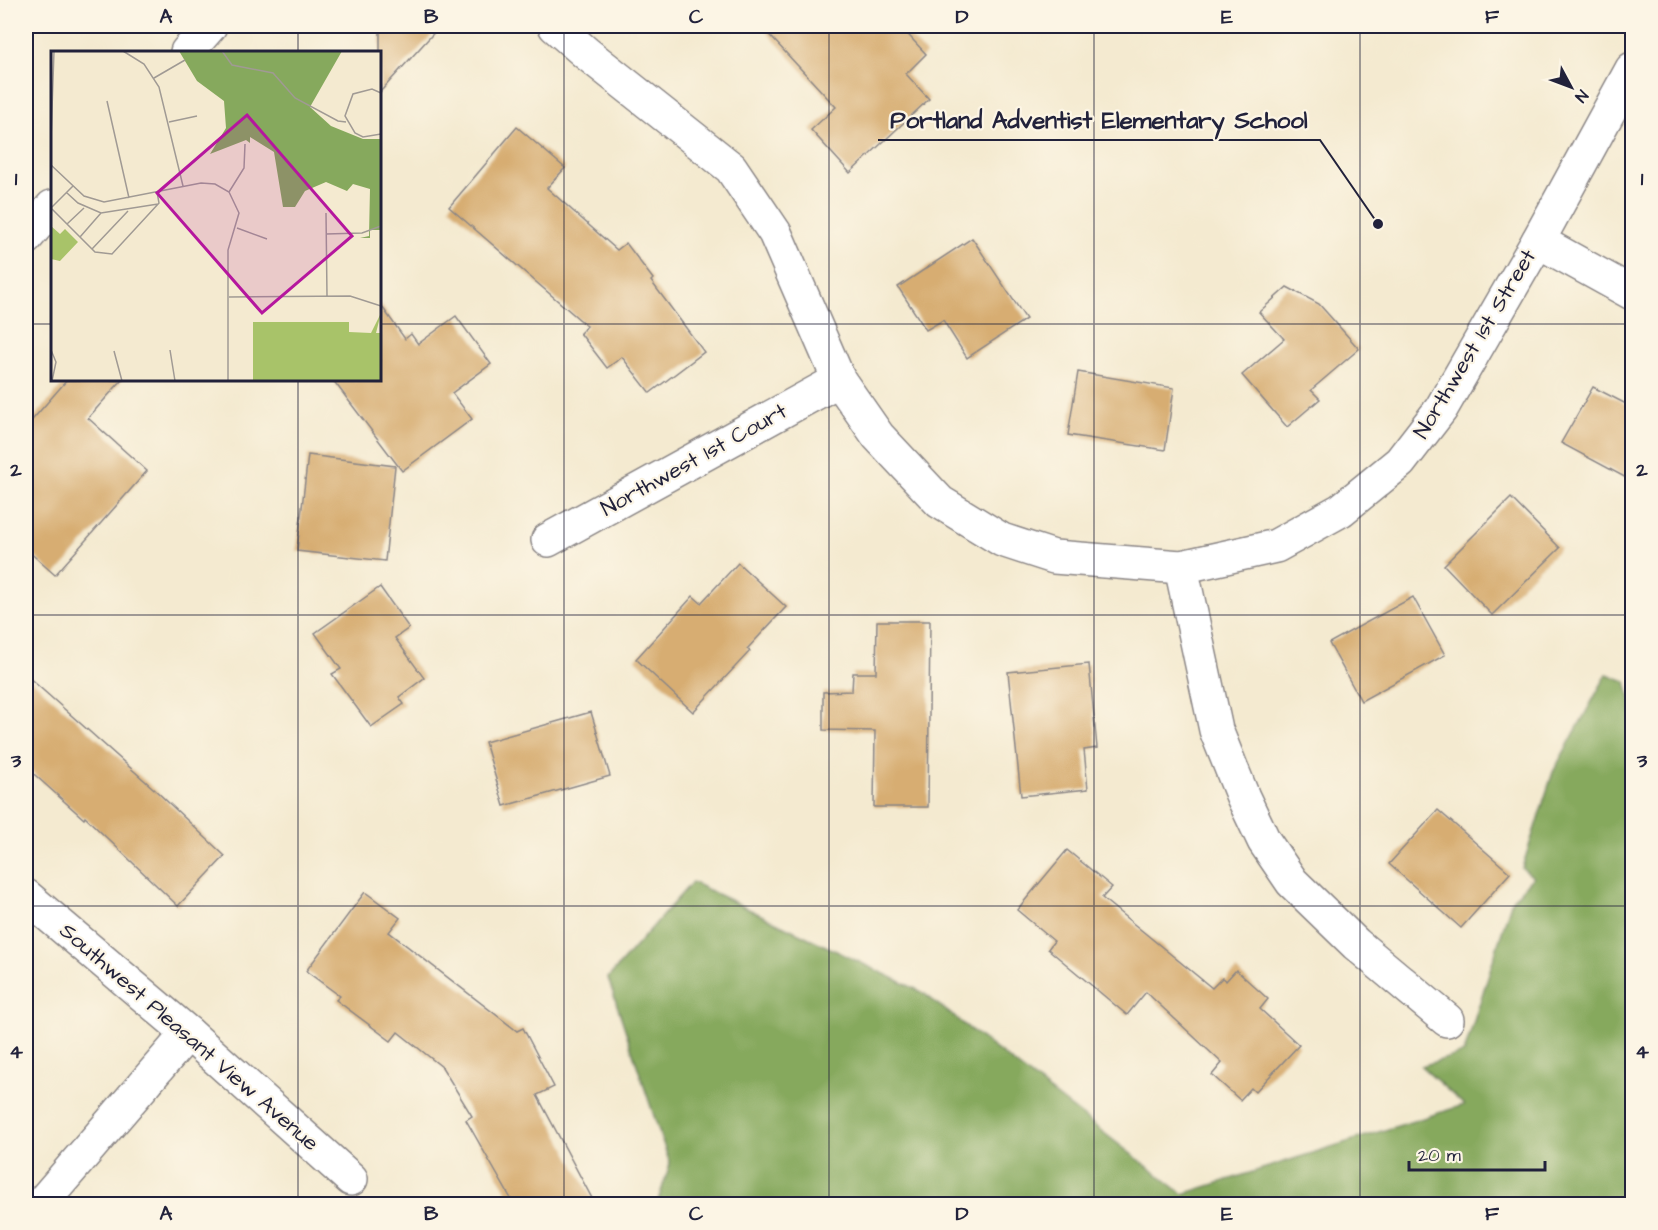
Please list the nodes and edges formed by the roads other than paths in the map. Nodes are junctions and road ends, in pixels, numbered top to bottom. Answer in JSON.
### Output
{"nodes":[{"id":1,"x":210,"y":26,"type":"edge"},
{"id":2,"x":555,"y":26,"type":"edge"},
{"id":3,"x":188,"y":51,"type":"edge"},
{"id":4,"x":1632,"y":69,"type":"edge"},
{"id":5,"x":51,"y":208,"type":"edge"},
{"id":6,"x":26,"y":238,"type":"edge"},
{"id":7,"x":1538,"y":241,"type":"junction"},
{"id":8,"x":1632,"y":293,"type":"edge"},
{"id":9,"x":839,"y":380,"type":"junction"},
{"id":10,"x":548,"y":540,"type":"dead end"},
{"id":11,"x":1181,"y":567,"type":"junction"},
{"id":12,"x":26,"y":896,"type":"edge"},
{"id":13,"x":1447,"y":1020,"type":"dead end"},
{"id":14,"x":188,"y":1033,"type":"junction"},
{"id":15,"x":351,"y":1179,"type":"dead end"},
{"id":16,"x":41,"y":1204,"type":"edge"}],
"edges":[{"from":1,"to":3,"type":"street"},
{"from":2,"to":9,"type":"street","name":"Northwest 1st Street"},
{"from":4,"to":7,"type":"street","name":"Northwest 1st Street"},
{"from":5,"to":6,"type":"street"},
{"from":7,"to":8,"type":"street"},
{"from":7,"to":11,"type":"street","name":"Northwest 1st Street"},
{"from":9,"to":10,"type":"street","name":"Northwest 1st Court"},
{"from":9,"to":11,"type":"street","name":"Northwest 1st Street"},
{"from":11,"to":13,"type":"street"},
{"from":12,"to":14,"type":"street","name":"Southwest Pleasant View Avenue"},
{"from":14,"to":15,"type":"street","name":"Southwest Pleasant View Avenue"},
{"from":14,"to":16,"type":"street"}]}
